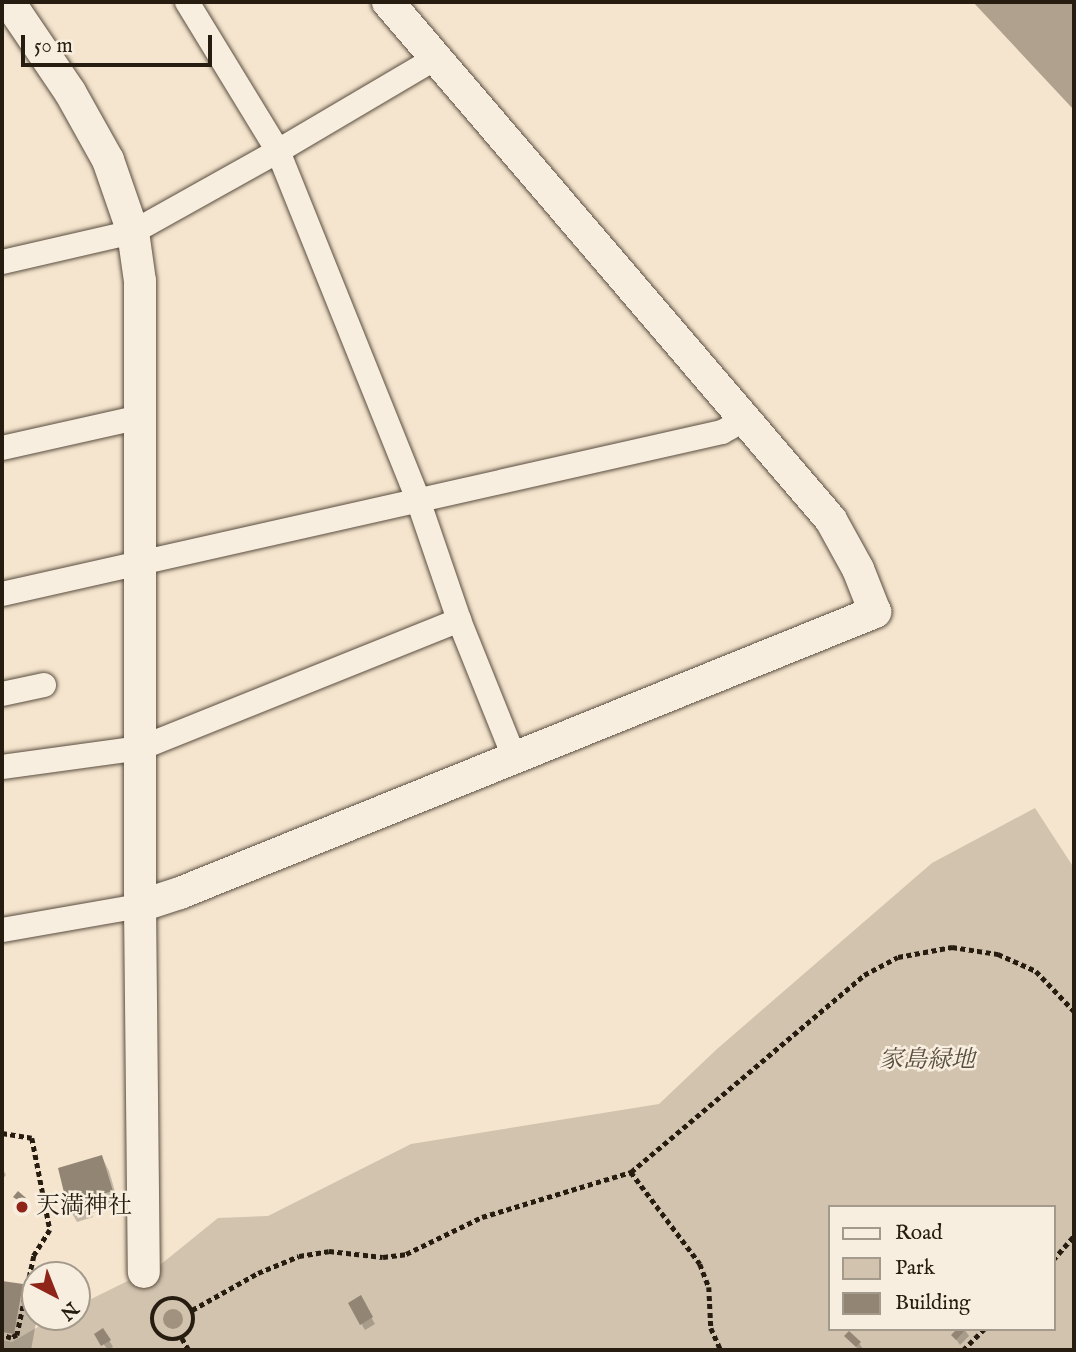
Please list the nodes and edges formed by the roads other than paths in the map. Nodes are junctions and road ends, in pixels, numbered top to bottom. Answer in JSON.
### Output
{"nodes":[{"id":1,"x":9,"y":2,"type":"edge"},
{"id":2,"x":187,"y":2,"type":"edge"},
{"id":3,"x":388,"y":2,"type":"edge"},
{"id":4,"x":436,"y":58,"type":"junction"},
{"id":5,"x":278,"y":151,"type":"junction"},
{"id":6,"x":133,"y":232,"type":"junction"},
{"id":7,"x":2,"y":262,"type":"edge"},
{"id":8,"x":141,"y":417,"type":"junction"},
{"id":9,"x":744,"y":420,"type":"junction"},
{"id":10,"x":2,"y":448,"type":"edge"},
{"id":11,"x":418,"y":500,"type":"junction"},
{"id":12,"x":140,"y":563,"type":"junction"},
{"id":13,"x":2,"y":594,"type":"edge"},
{"id":14,"x":459,"y":620,"type":"junction"},
{"id":15,"x":44,"y":685,"type":"dead end"},
{"id":16,"x":2,"y":694,"type":"edge"},
{"id":17,"x":141,"y":748,"type":"junction"},
{"id":18,"x":515,"y":759,"type":"junction"},
{"id":19,"x":2,"y":767,"type":"edge"},
{"id":20,"x":140,"y":906,"type":"junction"},
{"id":21,"x":2,"y":930,"type":"edge"},
{"id":22,"x":144,"y":1272,"type":"dead end"}],
"edges":[{"from":1,"to":6,"type":"street"},
{"from":2,"to":5,"type":"street"},
{"from":3,"to":4,"type":"street"},
{"from":4,"to":5,"type":"street"},
{"from":4,"to":9,"type":"street"},
{"from":5,"to":6,"type":"street"},
{"from":5,"to":11,"type":"street"},
{"from":6,"to":7,"type":"street"},
{"from":6,"to":8,"type":"street"},
{"from":8,"to":10,"type":"street"},
{"from":8,"to":12,"type":"street"},
{"from":9,"to":11,"type":"street"},
{"from":9,"to":18,"type":"street"},
{"from":11,"to":12,"type":"street"},
{"from":11,"to":14,"type":"street"},
{"from":12,"to":13,"type":"street"},
{"from":12,"to":17,"type":"street"},
{"from":14,"to":17,"type":"street"},
{"from":14,"to":18,"type":"street"},
{"from":15,"to":16,"type":"street"},
{"from":17,"to":19,"type":"street"},
{"from":17,"to":20,"type":"street"},
{"from":18,"to":20,"type":"street"},
{"from":20,"to":21,"type":"street"},
{"from":20,"to":22,"type":"street"}]}
